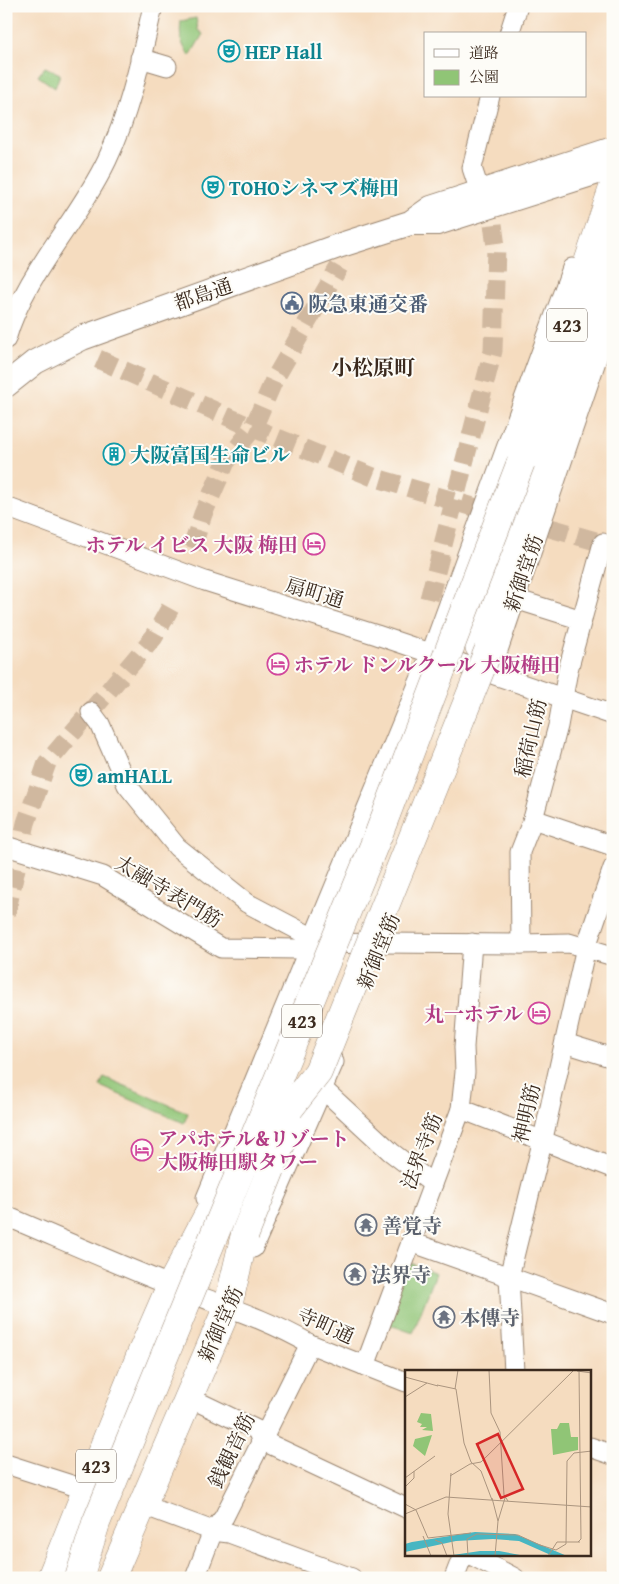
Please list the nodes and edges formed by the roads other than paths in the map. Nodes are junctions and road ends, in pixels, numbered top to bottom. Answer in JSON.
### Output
{"nodes":[{"id":1,"x":153,"y":6,"type":"edge"},
{"id":2,"x":518,"y":6,"type":"edge"},
{"id":3,"x":510,"y":32,"type":"edge"},
{"id":4,"x":140,"y":58,"type":"junction"},
{"id":5,"x":167,"y":66,"type":"dead end"},
{"id":6,"x":490,"y":98,"type":"edge"},
{"id":7,"x":612,"y":166,"type":"edge"},
{"id":8,"x":482,"y":200,"type":"junction"},
{"id":9,"x":613,"y":253,"type":"edge"},
{"id":10,"x":613,"y":311,"type":"edge"},
{"id":11,"x":6,"y":340,"type":"edge"},
{"id":12,"x":6,"y":385,"type":"edge"},
{"id":13,"x":521,"y":462,"type":"junction"},
{"id":14,"x":534,"y":489,"type":"junction"},
{"id":15,"x":6,"y":506,"type":"edge"},
{"id":16,"x":603,"y":543,"type":"dead end"},
{"id":17,"x":515,"y":599,"type":"junction"},
{"id":18,"x":582,"y":620,"type":"junction"},
{"id":19,"x":431,"y":653,"type":"junction"},
{"id":20,"x":490,"y":674,"type":"junction"},
{"id":21,"x":562,"y":698,"type":"junction"},
{"id":22,"x":91,"y":712,"type":"dead end"},
{"id":23,"x":613,"y":715,"type":"edge"},
{"id":24,"x":533,"y":819,"type":"junction"},
{"id":25,"x":6,"y":846,"type":"edge"},
{"id":26,"x":613,"y":846,"type":"edge"},
{"id":27,"x":613,"y":868,"type":"edge"},
{"id":28,"x":308,"y":939,"type":"junction"},
{"id":29,"x":382,"y":943,"type":"junction"},
{"id":30,"x":472,"y":943,"type":"junction"},
{"id":31,"x":521,"y":944,"type":"junction"},
{"id":32,"x":586,"y":947,"type":"junction"},
{"id":33,"x":613,"y":956,"type":"edge"},
{"id":34,"x":565,"y":1043,"type":"junction"},
{"id":35,"x":613,"y":1058,"type":"edge"},
{"id":36,"x":323,"y":1089,"type":"junction"},
{"id":37,"x":461,"y":1109,"type":"junction"},
{"id":38,"x":542,"y":1142,"type":"junction"},
{"id":39,"x":613,"y":1168,"type":"edge"},
{"id":40,"x":433,"y":1184,"type":"junction"},
{"id":41,"x":6,"y":1216,"type":"edge"},
{"id":42,"x":411,"y":1242,"type":"junction"},
{"id":43,"x":509,"y":1278,"type":"junction"},
{"id":44,"x":171,"y":1285,"type":"junction"},
{"id":45,"x":228,"y":1306,"type":"junction"},
{"id":46,"x":613,"y":1314,"type":"edge"},
{"id":47,"x":310,"y":1344,"type":"junction"},
{"id":48,"x":365,"y":1366,"type":"junction"},
{"id":49,"x":514,"y":1370,"type":"edge"},
{"id":50,"x":405,"y":1382,"type":"edge"},
{"id":51,"x":188,"y":1397,"type":"junction"},
{"id":52,"x":262,"y":1440,"type":"junction"},
{"id":53,"x":592,"y":1448,"type":"edge"},
{"id":54,"x":613,"y":1455,"type":"edge"},
{"id":55,"x":6,"y":1464,"type":"edge"},
{"id":56,"x":87,"y":1490,"type":"junction"},
{"id":57,"x":143,"y":1505,"type":"junction"},
{"id":58,"x":405,"y":1508,"type":"edge"},
{"id":59,"x":213,"y":1531,"type":"junction"},
{"id":60,"x":463,"y":1556,"type":"edge"},
{"id":61,"x":473,"y":1556,"type":"edge"},
{"id":62,"x":51,"y":1578,"type":"edge"},
{"id":63,"x":62,"y":1578,"type":"edge"},
{"id":64,"x":79,"y":1578,"type":"edge"},
{"id":65,"x":95,"y":1578,"type":"edge"},
{"id":66,"x":111,"y":1578,"type":"edge"},
{"id":67,"x":195,"y":1578,"type":"edge"},
{"id":68,"x":352,"y":1578,"type":"edge"},
{"id":69,"x":454,"y":1578,"type":"edge"},
{"id":70,"x":515,"y":1578,"type":"edge"}],
"edges":[{"from":1,"to":4,"type":"street"},
{"from":2,"to":3,"type":"street"},
{"from":4,"to":5,"type":"street"},
{"from":4,"to":11,"type":"street"},
{"from":6,"to":8,"type":"street"},
{"from":7,"to":8,"type":"main road","name":"都島通"},
{"from":7,"to":13,"type":"highway","number":"423"},
{"from":7,"to":19,"type":"street"},
{"from":8,"to":12,"type":"main road","name":"都島通"},
{"from":9,"to":14,"type":"highway","number":"423"},
{"from":10,"to":17,"type":"street","name":"新御堂筋"},
{"from":13,"to":44,"type":"highway","number":"423","bridge":true},
{"from":13,"to":64,"type":"highway","number":"423","bridge":true},
{"from":14,"to":45,"type":"highway","number":"423","bridge":true},
{"from":14,"to":63,"type":"highway","number":"423","bridge":true},
{"from":14,"to":65,"type":"highway","number":"423","bridge":true},
{"from":15,"to":19,"type":"street","name":"扇町通"},
{"from":16,"to":18,"type":"street","name":"稲荷山筋"},
{"from":17,"to":18,"type":"street"},
{"from":17,"to":20,"type":"street","name":"新御堂筋"},
{"from":18,"to":21,"type":"street","name":"稲荷山筋"},
{"from":19,"to":20,"type":"street","name":"扇町通"},
{"from":19,"to":28,"type":"street"},
{"from":20,"to":21,"type":"street","name":"扇町通"},
{"from":20,"to":29,"type":"street","name":"新御堂筋"},
{"from":21,"to":23,"type":"street","name":"扇町通"},
{"from":21,"to":24,"type":"street","name":"稲荷山筋"},
{"from":22,"to":28,"type":"street"},
{"from":24,"to":26,"type":"street"},
{"from":24,"to":31,"type":"street","name":"稲荷山筋"},
{"from":25,"to":28,"type":"street","name":"太融寺表門筋"},
{"from":27,"to":32,"type":"street","name":"神明筋"},
{"from":28,"to":29,"type":"street","name":"太融寺表門筋"},
{"from":28,"to":44,"type":"street"},
{"from":29,"to":30,"type":"street"},
{"from":29,"to":36,"type":"street","name":"新御堂筋"},
{"from":30,"to":31,"type":"street"},
{"from":30,"to":37,"type":"street","name":"法界寺筋"},
{"from":31,"to":32,"type":"street"},
{"from":32,"to":33,"type":"street"},
{"from":32,"to":34,"type":"street","name":"神明筋"},
{"from":34,"to":35,"type":"street"},
{"from":34,"to":38,"type":"street","name":"神明筋"},
{"from":36,"to":40,"type":"street"},
{"from":36,"to":45,"type":"street","name":"新御堂筋"},
{"from":37,"to":38,"type":"street"},
{"from":37,"to":40,"type":"street","name":"法界寺筋"},
{"from":38,"to":39,"type":"street"},
{"from":38,"to":43,"type":"street","name":"神明筋"},
{"from":40,"to":42,"type":"street","name":"法界寺筋"},
{"from":41,"to":44,"type":"street"},
{"from":42,"to":43,"type":"street"},
{"from":42,"to":48,"type":"street","name":"法界寺筋"},
{"from":43,"to":46,"type":"street"},
{"from":43,"to":49,"type":"street","name":"神明筋"},
{"from":44,"to":45,"type":"street","name":"寺町通"},
{"from":44,"to":56,"type":"highway","number":"423"},
{"from":45,"to":47,"type":"street","name":"寺町通"},
{"from":45,"to":51,"type":"highway","name":"新御堂筋"},
{"from":47,"to":48,"type":"street","name":"寺町通"},
{"from":47,"to":52,"type":"street","name":"銭観音筋"},
{"from":48,"to":50,"type":"street","name":"寺町通"},
{"from":51,"to":52,"type":"street"},
{"from":51,"to":57,"type":"highway","name":"新御堂筋"},
{"from":52,"to":58,"type":"street"},
{"from":52,"to":59,"type":"street","name":"銭観音筋"},
{"from":53,"to":54,"type":"street"},
{"from":55,"to":56,"type":"street"},
{"from":56,"to":62,"type":"highway","number":"423"},
{"from":57,"to":59,"type":"street"},
{"from":57,"to":66,"type":"highway","name":"新御堂筋"},
{"from":59,"to":67,"type":"street","name":"銭観音筋"},
{"from":59,"to":68,"type":"street"},
{"from":60,"to":69,"type":"street"},
{"from":61,"to":70,"type":"street"}]}
